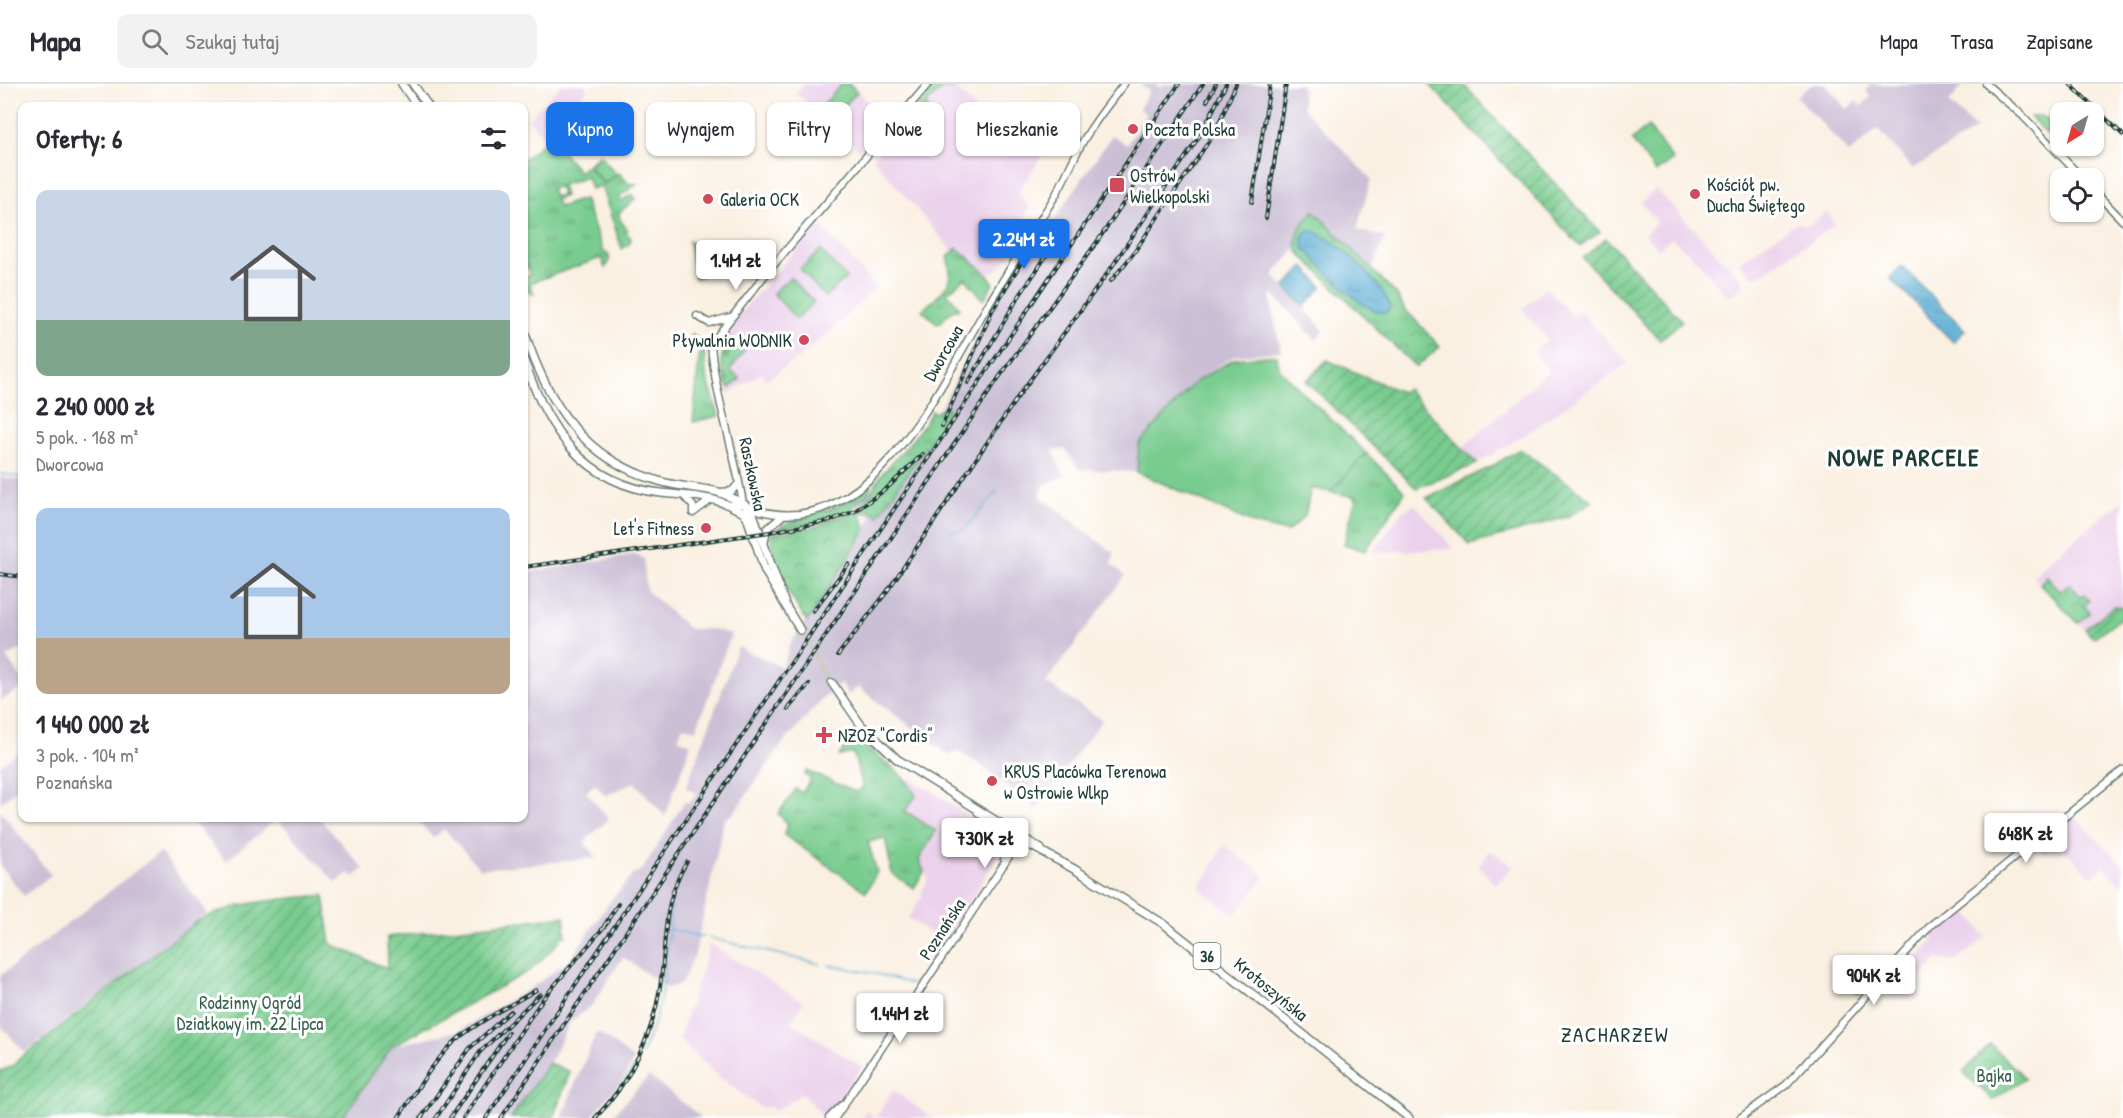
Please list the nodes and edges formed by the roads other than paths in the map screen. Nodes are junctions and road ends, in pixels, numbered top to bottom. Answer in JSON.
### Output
{"nodes":[{"id":1,"x":402,"y":84,"type":"edge"},
{"id":2,"x":413,"y":84,"type":"edge"},
{"id":3,"x":928,"y":84,"type":"edge"},
{"id":4,"x":1124,"y":84,"type":"edge"},
{"id":5,"x":1986,"y":84,"type":"edge"},
{"id":6,"x":414,"y":102,"type":"edge"},
{"id":7,"x":425,"y":102,"type":"edge"},
{"id":8,"x":2072,"y":168,"type":"edge"},
{"id":9,"x":2104,"y":202,"type":"edge"},
{"id":10,"x":2123,"y":222,"type":"edge"},
{"id":11,"x":697,"y":316,"type":"dead end"},
{"id":12,"x":730,"y":317,"type":"junction"},
{"id":13,"x":528,"y":341,"type":"edge"},
{"id":14,"x":528,"y":370,"type":"edge"},
{"id":15,"x":739,"y":482,"type":"junction"},
{"id":16,"x":683,"y":495,"type":"junction"},
{"id":17,"x":714,"y":495,"type":"junction"},
{"id":18,"x":743,"y":504,"type":"junction"},
{"id":19,"x":732,"y":505,"type":"junction"},
{"id":20,"x":751,"y":508,"type":"junction"},
{"id":21,"x":745,"y":514,"type":"junction"},
{"id":22,"x":781,"y":517,"type":"junction"},
{"id":23,"x":764,"y":549,"type":"junction"},
{"id":24,"x":785,"y":604,"type":"junction"},
{"id":25,"x":800,"y":630,"type":"tunnel mouth"},
{"id":26,"x":832,"y":683,"type":"tunnel mouth"},
{"id":27,"x":2123,"y":770,"type":"edge"},
{"id":28,"x":1019,"y":839,"type":"junction"},
{"id":29,"x":846,"y":1102,"type":"junction"},
{"id":30,"x":829,"y":1118,"type":"edge"},
{"id":31,"x":835,"y":1118,"type":"edge"},
{"id":32,"x":1409,"y":1118,"type":"edge"},
{"id":33,"x":1740,"y":1118,"type":"edge"}],
"edges":[{"from":1,"to":6,"type":"main road"},
{"from":2,"to":7,"type":"main road"},
{"from":3,"to":12,"type":"main road"},
{"from":4,"to":22,"type":"main road","name":"Dworcowa"},
{"from":5,"to":8,"type":"main road"},
{"from":9,"to":10,"type":"main road"},
{"from":11,"to":12,"type":"main road"},
{"from":12,"to":15,"type":"main road","name":"Raszkowska"},
{"from":13,"to":17,"type":"main road"},
{"from":14,"to":16,"type":"main road"},
{"from":15,"to":17,"type":"main road"},
{"from":15,"to":18,"type":"main road","name":"Raszkowska"},
{"from":16,"to":17,"type":"main road"},
{"from":16,"to":17,"type":"main road"},
{"from":17,"to":18,"type":"main road"},
{"from":17,"to":19,"type":"main road"},
{"from":18,"to":19,"type":"main road"},
{"from":18,"to":20,"type":"main road"},
{"from":18,"to":21,"type":"main road","name":"Raszkowska"},
{"from":19,"to":21,"type":"main road"},
{"from":20,"to":22,"type":"main road","name":"Dworcowa"},
{"from":20,"to":23,"type":"main road","name":"Raszkowska"},
{"from":21,"to":24,"type":"main road","name":"Raszkowska"},
{"from":22,"to":23,"type":"main road"},
{"from":23,"to":24,"type":"main road","name":"Raszkowska"},
{"from":24,"to":25,"type":"main road","name":"Raszkowska"},
{"from":26,"to":28,"type":"main road","name":"Krotoszyńska"},
{"from":27,"to":33,"type":"main road"},
{"from":28,"to":29,"type":"main road","name":"Poznańska"},
{"from":28,"to":32,"type":"main road","name":"Krotoszyńska","number":"36"},
{"from":29,"to":30,"type":"main road","name":"Poznańska"},
{"from":29,"to":31,"type":"main road","name":"Poznańska"}]}
